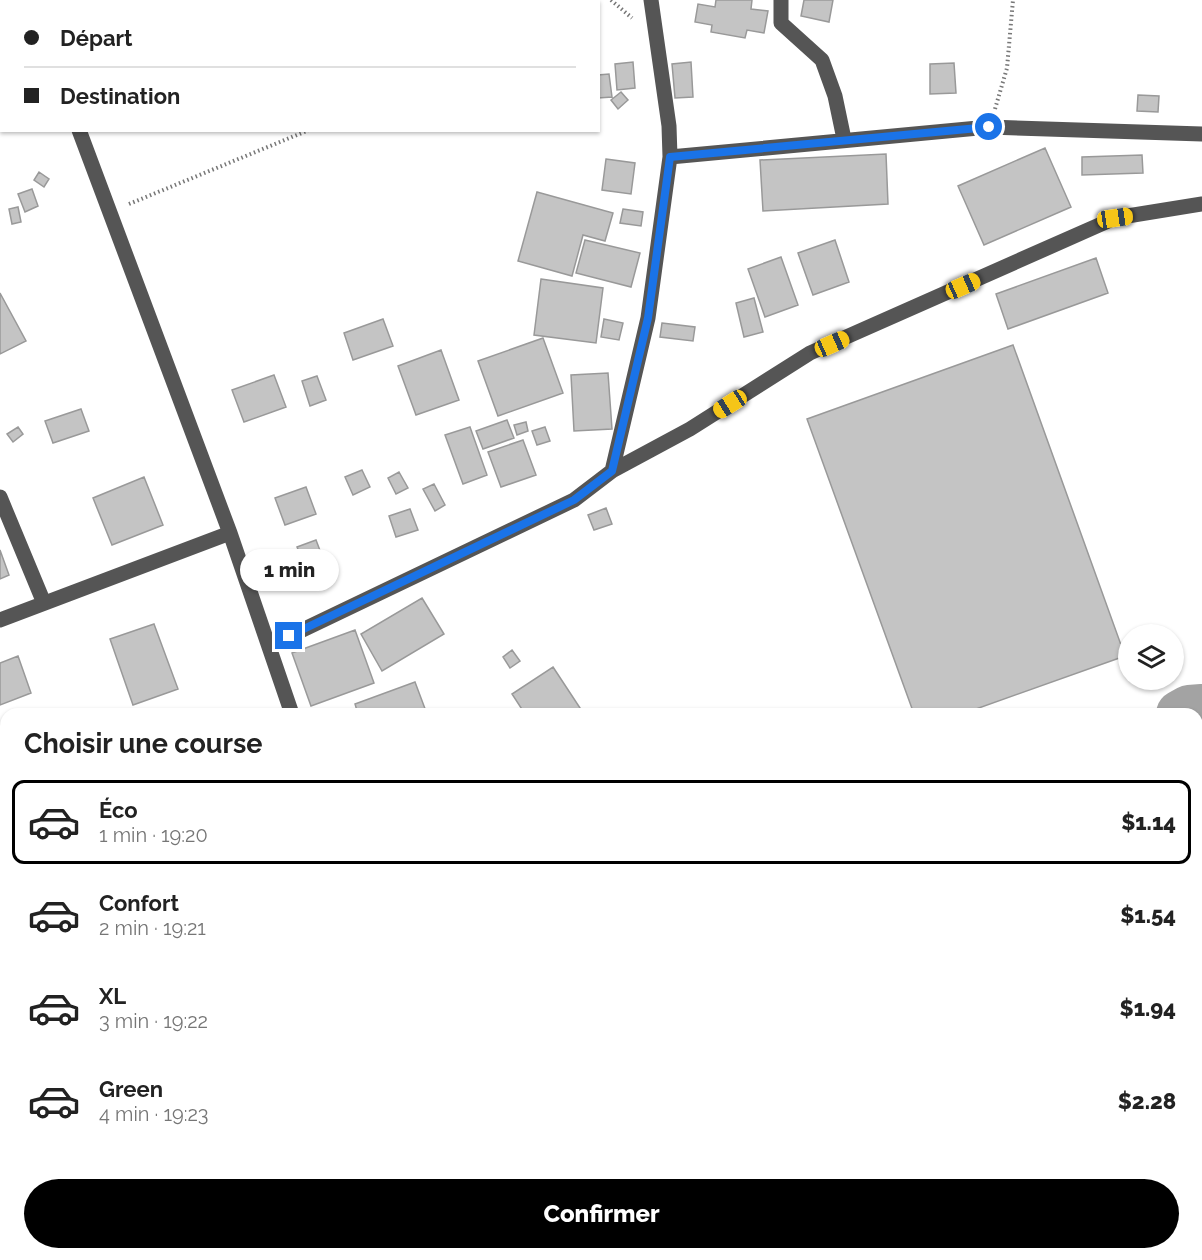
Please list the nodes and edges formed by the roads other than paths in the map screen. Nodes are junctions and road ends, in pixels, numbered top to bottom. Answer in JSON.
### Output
{"nodes":[{"id":1,"x":651,"y":0,"type":"edge"},
{"id":2,"x":781,"y":0,"type":"edge"},
{"id":3,"x":80,"y":132,"type":"edge"},
{"id":4,"x":1202,"y":134,"type":"edge"},
{"id":5,"x":844,"y":139,"type":"junction"},
{"id":6,"x":670,"y":157,"type":"junction"},
{"id":7,"x":1202,"y":204,"type":"edge"},
{"id":8,"x":612,"y":471,"type":"junction"},
{"id":9,"x":0,"y":497,"type":"edge"},
{"id":10,"x":230,"y":533,"type":"junction"},
{"id":11,"x":44,"y":603,"type":"junction"},
{"id":12,"x":0,"y":620,"type":"edge"},
{"id":13,"x":269,"y":646,"type":"junction"},
{"id":14,"x":290,"y":708,"type":"edge"}],
"edges":[{"from":1,"to":6,"type":"street"},
{"from":2,"to":5,"type":"street"},
{"from":3,"to":10,"type":"street"},
{"from":4,"to":5,"type":"street"},
{"from":5,"to":6,"type":"street"},
{"from":6,"to":8,"type":"street"},
{"from":7,"to":8,"type":"street"},
{"from":8,"to":13,"type":"street"},
{"from":9,"to":11,"type":"street"},
{"from":10,"to":11,"type":"street"},
{"from":10,"to":13,"type":"street"},
{"from":11,"to":12,"type":"street"},
{"from":13,"to":14,"type":"street"}]}
